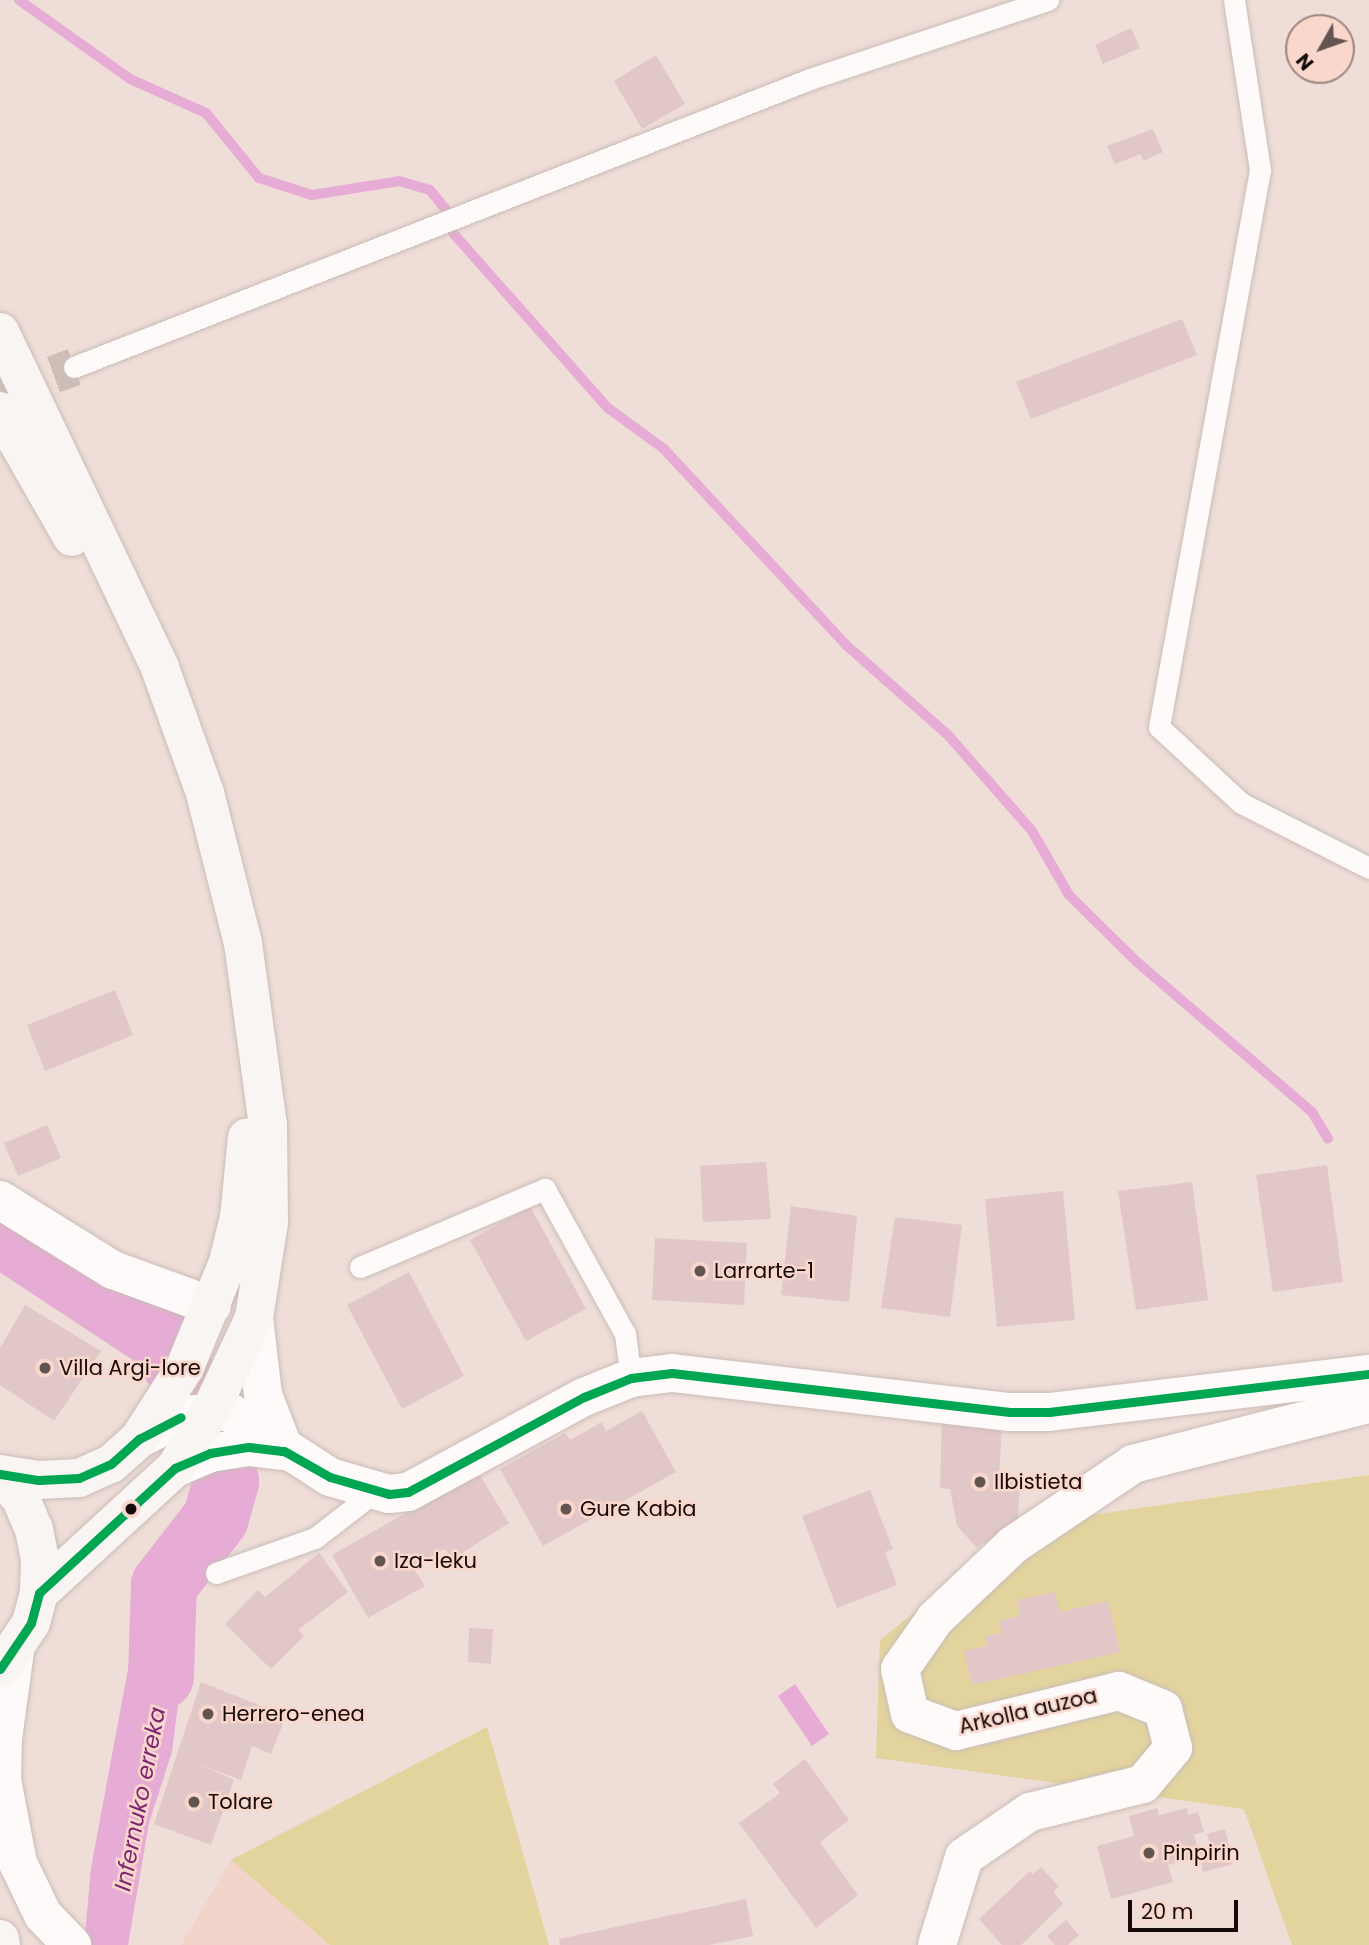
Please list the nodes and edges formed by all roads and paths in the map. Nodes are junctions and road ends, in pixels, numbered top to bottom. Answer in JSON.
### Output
{"nodes":[{"id":1,"x":1048,"y":0,"type":"edge"},
{"id":2,"x":1234,"y":0,"type":"edge"},
{"id":3,"x":0,"y":332,"type":"edge"},
{"id":4,"x":74,"y":367,"type":"tunnel mouth"},
{"id":5,"x":0,"y":411,"type":"edge"},
{"id":6,"x":1369,"y":868,"type":"edge"},
{"id":7,"x":0,"y":1199,"type":"edge"},
{"id":8,"x":360,"y":1267,"type":"dead end"},
{"id":9,"x":254,"y":1318,"type":"junction"},
{"id":10,"x":206,"y":1320,"type":"junction"},
{"id":11,"x":1369,"y":1374,"type":"edge"},
{"id":12,"x":631,"y":1378,"type":"junction"},
{"id":13,"x":1369,"y":1404,"type":"edge"},
{"id":14,"x":219,"y":1410,"type":"junction"},
{"id":15,"x":132,"y":1445,"type":"junction"},
{"id":16,"x":267,"y":1449,"type":"junction"},
{"id":17,"x":0,"y":1474,"type":"edge"},
{"id":18,"x":167,"y":1476,"type":"junction"},
{"id":19,"x":373,"y":1493,"type":"junction"},
{"id":20,"x":216,"y":1573,"type":"dead end"},
{"id":21,"x":39,"y":1593,"type":"junction"},
{"id":22,"x":8,"y":1660,"type":"edge"},
{"id":23,"x":0,"y":1939,"type":"edge"},
{"id":24,"x":66,"y":1941,"type":"edge"},
{"id":25,"x":1,"y":1945,"type":"edge"},
{"id":26,"x":937,"y":1945,"type":"edge"}],
"edges":[{"from":1,"to":4,"type":"lane"},
{"from":2,"to":6,"type":"lane"},
{"from":3,"to":9,"type":"main road"},
{"from":5,"to":10,"type":"main road"},
{"from":7,"to":10,"type":"street"},
{"from":8,"to":12,"type":"lane"},
{"from":9,"to":14,"type":"main road"},
{"from":9,"to":16,"type":"street"},
{"from":10,"to":15,"type":"main road"},
{"from":11,"to":12,"type":"street"},
{"from":12,"to":19,"type":"street"},
{"from":13,"to":26,"type":"street","name":"Arkolla auzoa"},
{"from":14,"to":15,"type":"street"},
{"from":14,"to":16,"type":"street"},
{"from":14,"to":18,"type":"main road"},
{"from":15,"to":17,"type":"main road"},
{"from":16,"to":18,"type":"street"},
{"from":16,"to":19,"type":"street"},
{"from":17,"to":21,"type":"main road"},
{"from":18,"to":21,"type":"main road"},
{"from":19,"to":20,"type":"lane"},
{"from":21,"to":22,"type":"main road"},
{"from":22,"to":24,"type":"street"},
{"from":23,"to":25,"type":"main road"}]}
